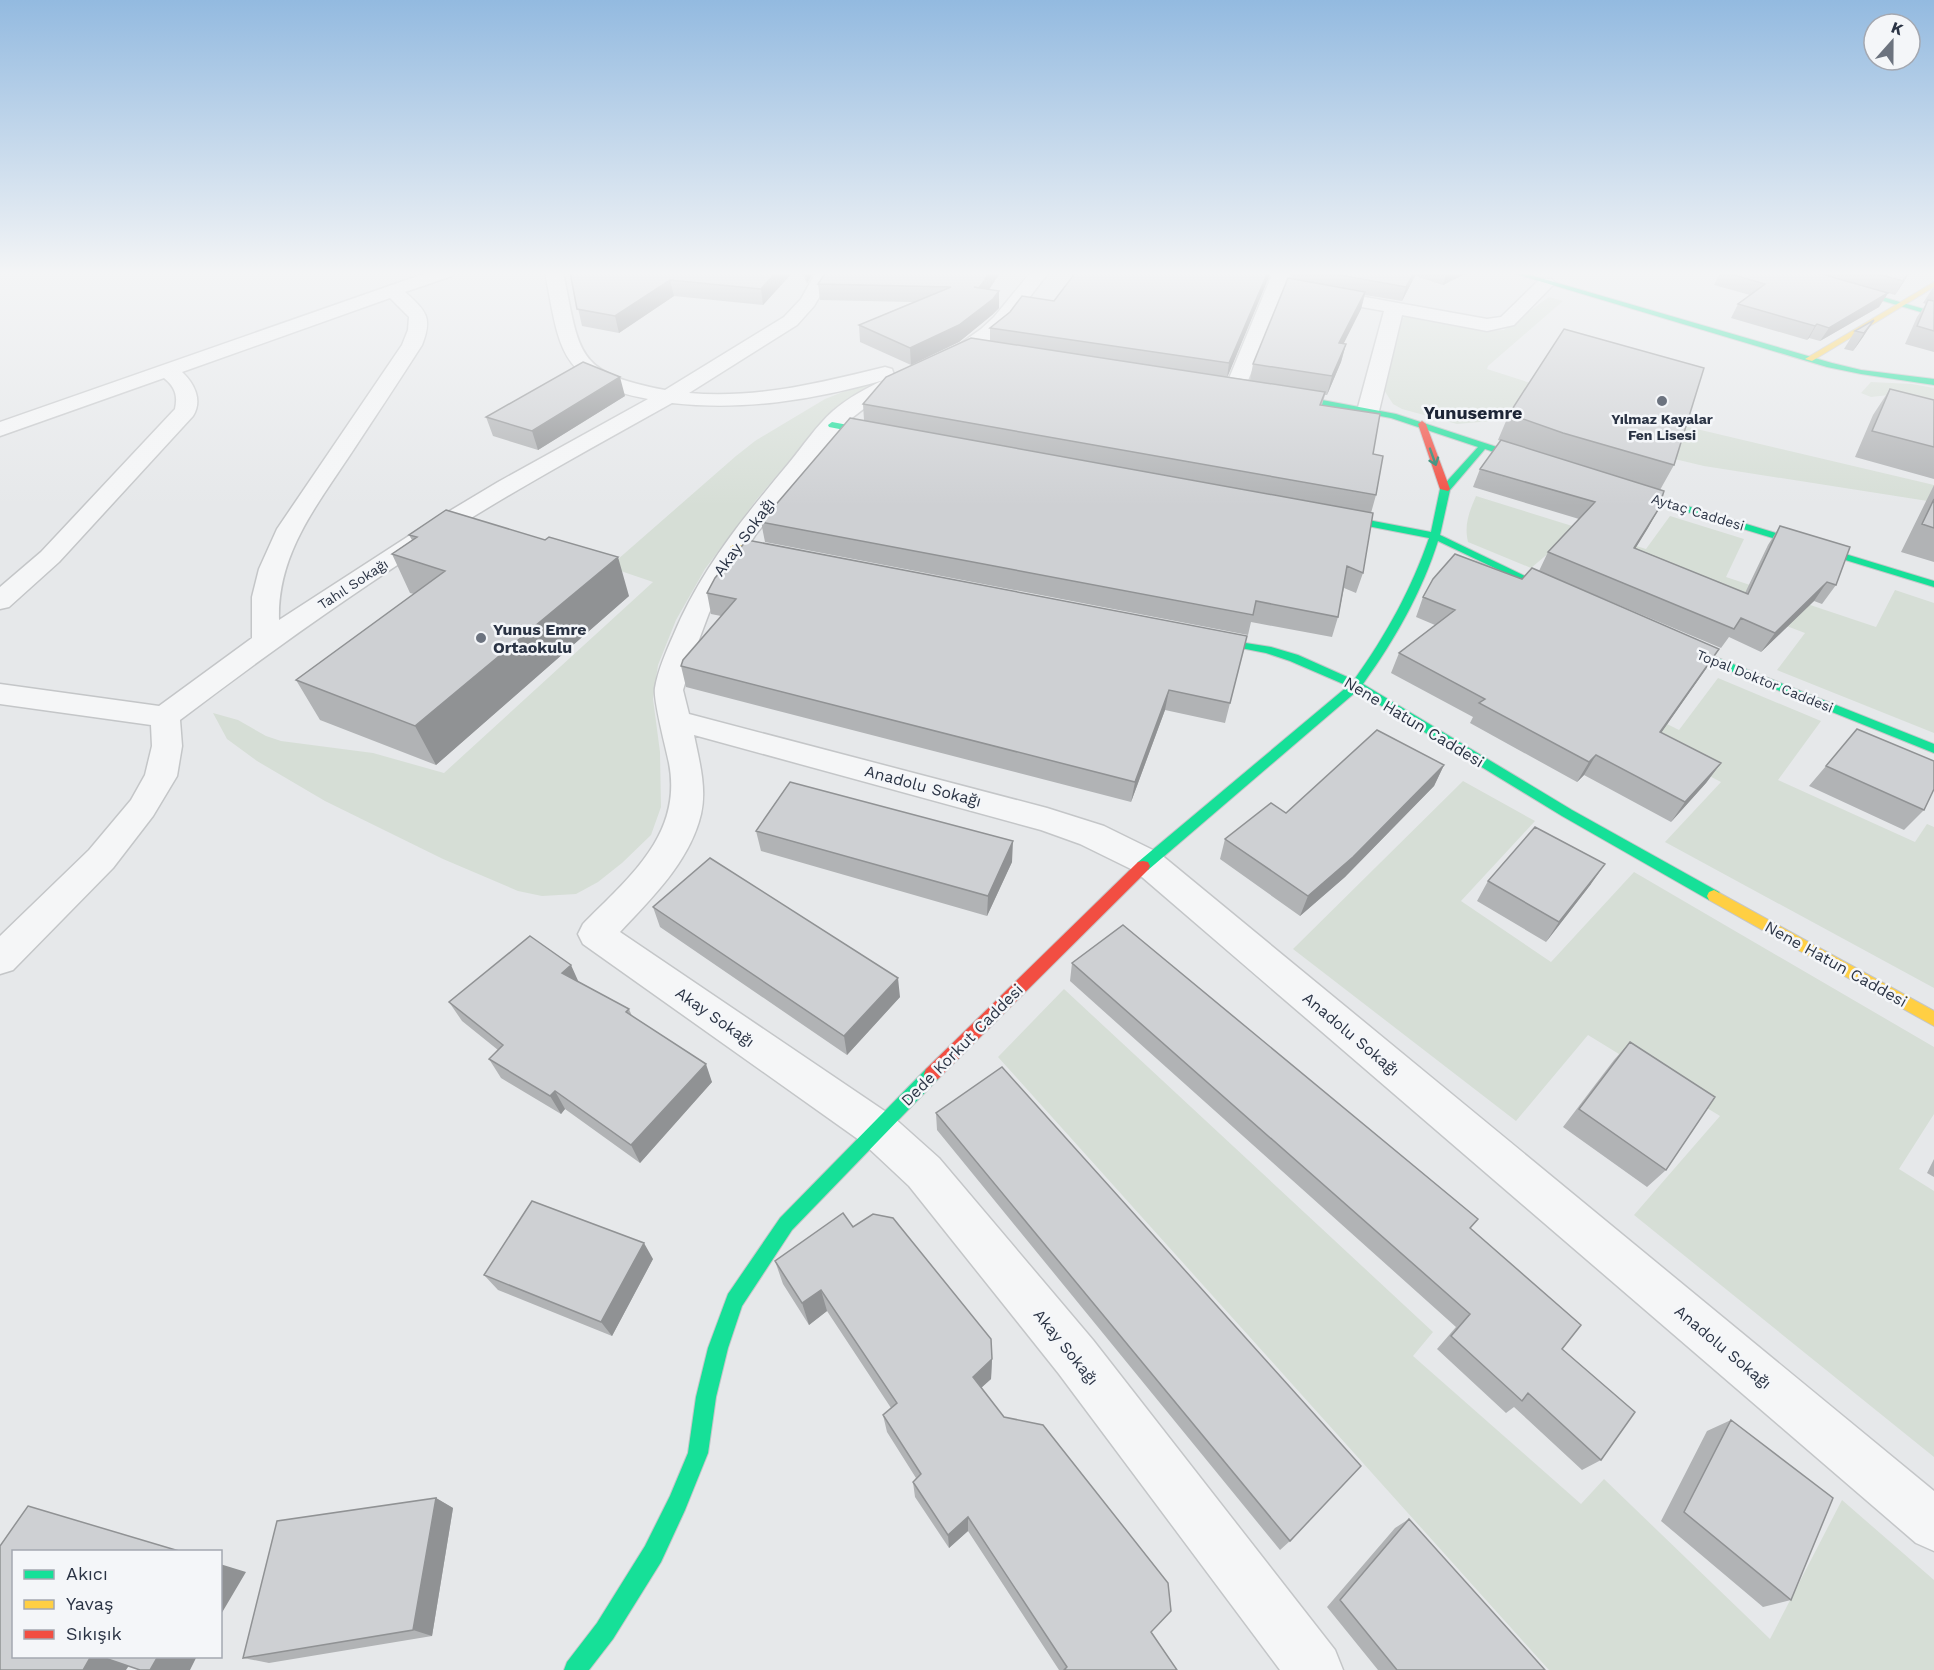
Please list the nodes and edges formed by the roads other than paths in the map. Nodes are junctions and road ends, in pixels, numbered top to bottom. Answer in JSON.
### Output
{"nodes":[{"id":1,"x":227,"y":350,"type":"edge"},
{"id":2,"x":408,"y":350,"type":"edge"},
{"id":3,"x":573,"y":350,"type":"edge"},
{"id":4,"x":743,"y":350,"type":"edge"},
{"id":5,"x":974,"y":350,"type":"edge"},
{"id":6,"x":976,"y":350,"type":"edge"},
{"id":7,"x":1250,"y":350,"type":"edge"},
{"id":8,"x":1384,"y":350,"type":"edge"},
{"id":9,"x":1778,"y":350,"type":"edge"},
{"id":10,"x":1825,"y":350,"type":"edge"},
{"id":11,"x":1809,"y":359,"type":"junction"},
{"id":12,"x":168,"y":371,"type":"junction"},
{"id":13,"x":1934,"y":382,"type":"edge"},
{"id":14,"x":1234,"y":388,"type":"edge"},
{"id":15,"x":1265,"y":392,"type":"edge"},
{"id":16,"x":666,"y":398,"type":"junction"},
{"id":17,"x":1368,"y":411,"type":"junction"},
{"id":18,"x":1422,"y":424,"type":"junction"},
{"id":19,"x":831,"y":425,"type":"junction"},
{"id":20,"x":0,"y":429,"type":"edge"},
{"id":21,"x":902,"y":438,"type":"edge"},
{"id":22,"x":1484,"y":445,"type":"junction"},
{"id":23,"x":1518,"y":457,"type":"edge"},
{"id":24,"x":1607,"y":484,"type":"edge"},
{"id":25,"x":1445,"y":489,"type":"junction"},
{"id":26,"x":1314,"y":512,"type":"edge"},
{"id":27,"x":1435,"y":536,"type":"junction"},
{"id":28,"x":735,"y":547,"type":"junction"},
{"id":29,"x":793,"y":558,"type":"edge"},
{"id":30,"x":1934,"y":584,"type":"edge"},
{"id":31,"x":0,"y":601,"type":"edge"},
{"id":32,"x":1575,"y":602,"type":"edge"},
{"id":33,"x":1189,"y":635,"type":"edge"},
{"id":34,"x":1654,"y":636,"type":"edge"},
{"id":35,"x":266,"y":641,"type":"junction"},
{"id":36,"x":1356,"y":685,"type":"junction"},
{"id":37,"x":0,"y":694,"type":"edge"},
{"id":38,"x":165,"y":717,"type":"junction"},
{"id":39,"x":674,"y":720,"type":"junction"},
{"id":40,"x":1934,"y":749,"type":"edge"},
{"id":41,"x":1147,"y":862,"type":"junction"},
{"id":42,"x":0,"y":959,"type":"edge"},
{"id":43,"x":1934,"y":1019,"type":"edge"},
{"id":44,"x":877,"y":1129,"type":"junction"},
{"id":45,"x":1934,"y":1525,"type":"edge"},
{"id":46,"x":575,"y":1670,"type":"edge"},
{"id":47,"x":1315,"y":1670,"type":"edge"}],
"edges":[{"from":1,"to":12,"type":"street"},
{"from":2,"to":35,"type":"street"},
{"from":3,"to":16,"type":"street"},
{"from":4,"to":16,"type":"street","name":"Tahıl Sokağı"},
{"from":5,"to":16,"type":"street"},
{"from":6,"to":19,"type":"street","name":"Akay Sokağı"},
{"from":7,"to":14,"type":"street"},
{"from":8,"to":17,"type":"street"},
{"from":9,"to":11,"type":"street"},
{"from":10,"to":11,"type":"street"},
{"from":11,"to":13,"type":"street"},
{"from":12,"to":20,"type":"street"},
{"from":12,"to":31,"type":"street"},
{"from":15,"to":17,"type":"street"},
{"from":16,"to":35,"type":"street","name":"Tahıl Sokağı"},
{"from":17,"to":18,"type":"street"},
{"from":18,"to":22,"type":"street"},
{"from":18,"to":25,"type":"street","one_way":true},
{"from":19,"to":21,"type":"street"},
{"from":19,"to":28,"type":"street","name":"Akay Sokağı"},
{"from":22,"to":23,"type":"street"},
{"from":22,"to":25,"type":"street","name":"Dede Korkut Caddesi"},
{"from":24,"to":30,"type":"street","name":"Aytaç Caddesi"},
{"from":25,"to":27,"type":"street","name":"Dede Korkut Caddesi"},
{"from":26,"to":27,"type":"street"},
{"from":27,"to":32,"type":"street"},
{"from":27,"to":36,"type":"street","name":"Dede Korkut Caddesi"},
{"from":28,"to":29,"type":"street"},
{"from":28,"to":39,"type":"street","name":"Akay Sokağı"},
{"from":33,"to":36,"type":"street","name":"Nene Hatun Caddesi"},
{"from":34,"to":40,"type":"street","name":"Topal Doktor Caddesi"},
{"from":35,"to":38,"type":"street","name":"Tahıl Sokağı"},
{"from":36,"to":41,"type":"street","name":"Dede Korkut Caddesi"},
{"from":36,"to":43,"type":"street","name":"Nene Hatun Caddesi"},
{"from":37,"to":38,"type":"street"},
{"from":38,"to":42,"type":"street"},
{"from":39,"to":41,"type":"street","name":"Anadolu Sokağı"},
{"from":39,"to":44,"type":"street","name":"Akay Sokağı"},
{"from":41,"to":44,"type":"street","name":"Dede Korkut Caddesi"},
{"from":41,"to":45,"type":"street","name":"Anadolu Sokağı"},
{"from":44,"to":46,"type":"street","name":"Dede Korkut Caddesi"},
{"from":44,"to":47,"type":"street","name":"Akay Sokağı"}]}
